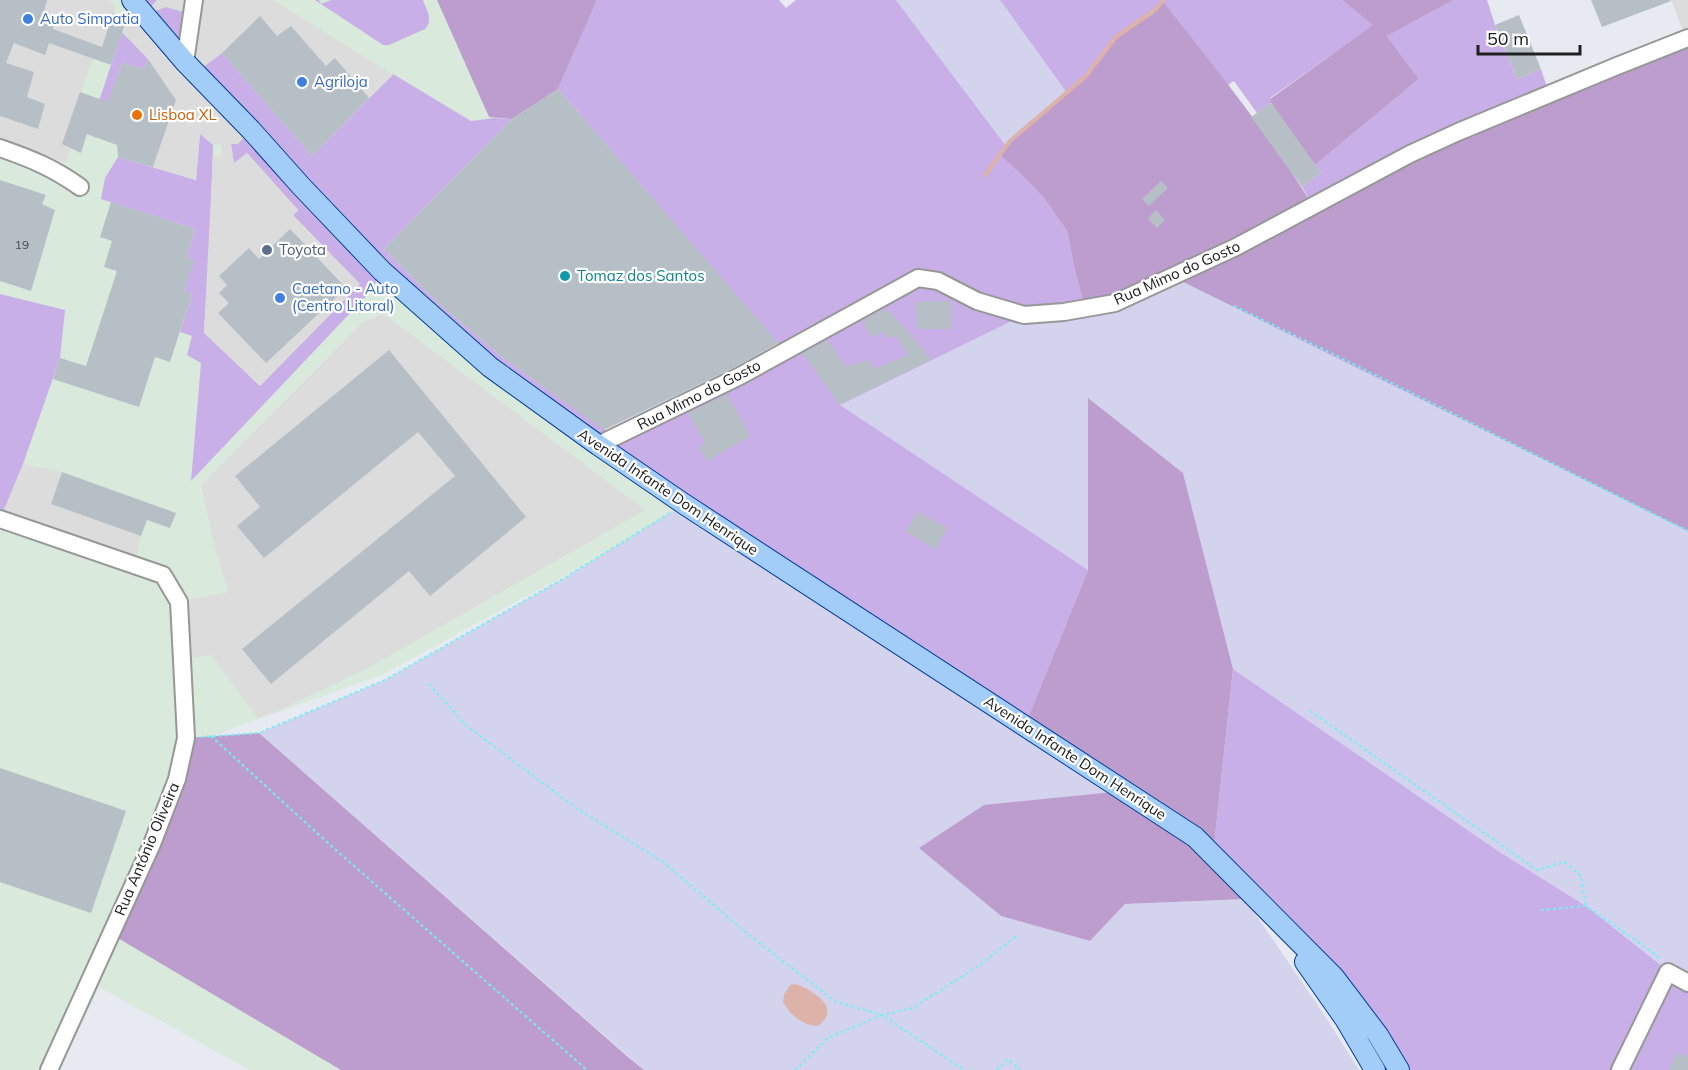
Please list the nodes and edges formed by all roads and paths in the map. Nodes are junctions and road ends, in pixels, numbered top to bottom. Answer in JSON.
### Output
{"nodes":[{"id":1,"x":132,"y":0,"type":"edge"},
{"id":2,"x":194,"y":0,"type":"edge"},
{"id":3,"x":1688,"y":38,"type":"edge"},
{"id":4,"x":184,"y":62,"type":"junction"},
{"id":5,"x":0,"y":148,"type":"edge"},
{"id":6,"x":80,"y":187,"type":"dead end"},
{"id":7,"x":1234,"y":306,"type":"dead end"},
{"id":8,"x":598,"y":445,"type":"junction"},
{"id":9,"x":684,"y":504,"type":"junction"},
{"id":10,"x":0,"y":519,"type":"edge"},
{"id":11,"x":1688,"y":531,"type":"edge"},
{"id":12,"x":429,"y":684,"type":"dead end"},
{"id":13,"x":1310,"y":711,"type":"dead end"},
{"id":14,"x":211,"y":736,"type":"junction"},
{"id":15,"x":186,"y":738,"type":"junction"},
{"id":16,"x":1586,"y":906,"type":"junction"},
{"id":17,"x":1267,"y":909,"type":"junction"},
{"id":18,"x":1540,"y":910,"type":"dead end"},
{"id":19,"x":1018,"y":935,"type":"dead end"},
{"id":20,"x":1683,"y":980,"type":"edge"},
{"id":21,"x":882,"y":1015,"type":"junction"},
{"id":22,"x":49,"y":1070,"type":"edge"},
{"id":23,"x":587,"y":1070,"type":"edge"},
{"id":24,"x":795,"y":1070,"type":"edge"},
{"id":25,"x":964,"y":1070,"type":"edge"},
{"id":26,"x":998,"y":1070,"type":"edge"},
{"id":27,"x":1020,"y":1070,"type":"edge"},
{"id":28,"x":1375,"y":1070,"type":"edge"},
{"id":29,"x":1398,"y":1070,"type":"edge"},
{"id":30,"x":1620,"y":1070,"type":"edge"}],
"edges":[{"from":1,"to":4,"type":"main road","name":"Avenida Infante Dom Henrique"},
{"from":2,"to":4,"type":"street"},
{"from":3,"to":8,"type":"street","name":"Rua Mimo do Gosto"},
{"from":4,"to":8,"type":"main road","name":"Avenida Infante Dom Henrique"},
{"from":5,"to":6,"type":"street"},
{"from":7,"to":11,"type":"path"},
{"from":8,"to":9,"type":"main road","name":"Avenida Infante Dom Henrique"},
{"from":9,"to":14,"type":"path"},
{"from":9,"to":17,"type":"main road","name":"Avenida Infante Dom Henrique"},
{"from":10,"to":15,"type":"street","name":"Rua António Oliveira"},
{"from":12,"to":21,"type":"path"},
{"from":13,"to":16,"type":"path"},
{"from":14,"to":15,"type":"path"},
{"from":14,"to":23,"type":"path"},
{"from":15,"to":22,"type":"street","name":"Rua António Oliveira"},
{"from":16,"to":18,"type":"path"},
{"from":16,"to":20,"type":"path"},
{"from":17,"to":28,"type":"main road","name":"Avenida Infante Dom Henrique"},
{"from":17,"to":29,"type":"main road","name":"Avenida Infante Dom Henrique"},
{"from":19,"to":21,"type":"path"},
{"from":20,"to":30,"type":"street"},
{"from":21,"to":24,"type":"path"},
{"from":21,"to":25,"type":"path"},
{"from":26,"to":27,"type":"path"}]}
